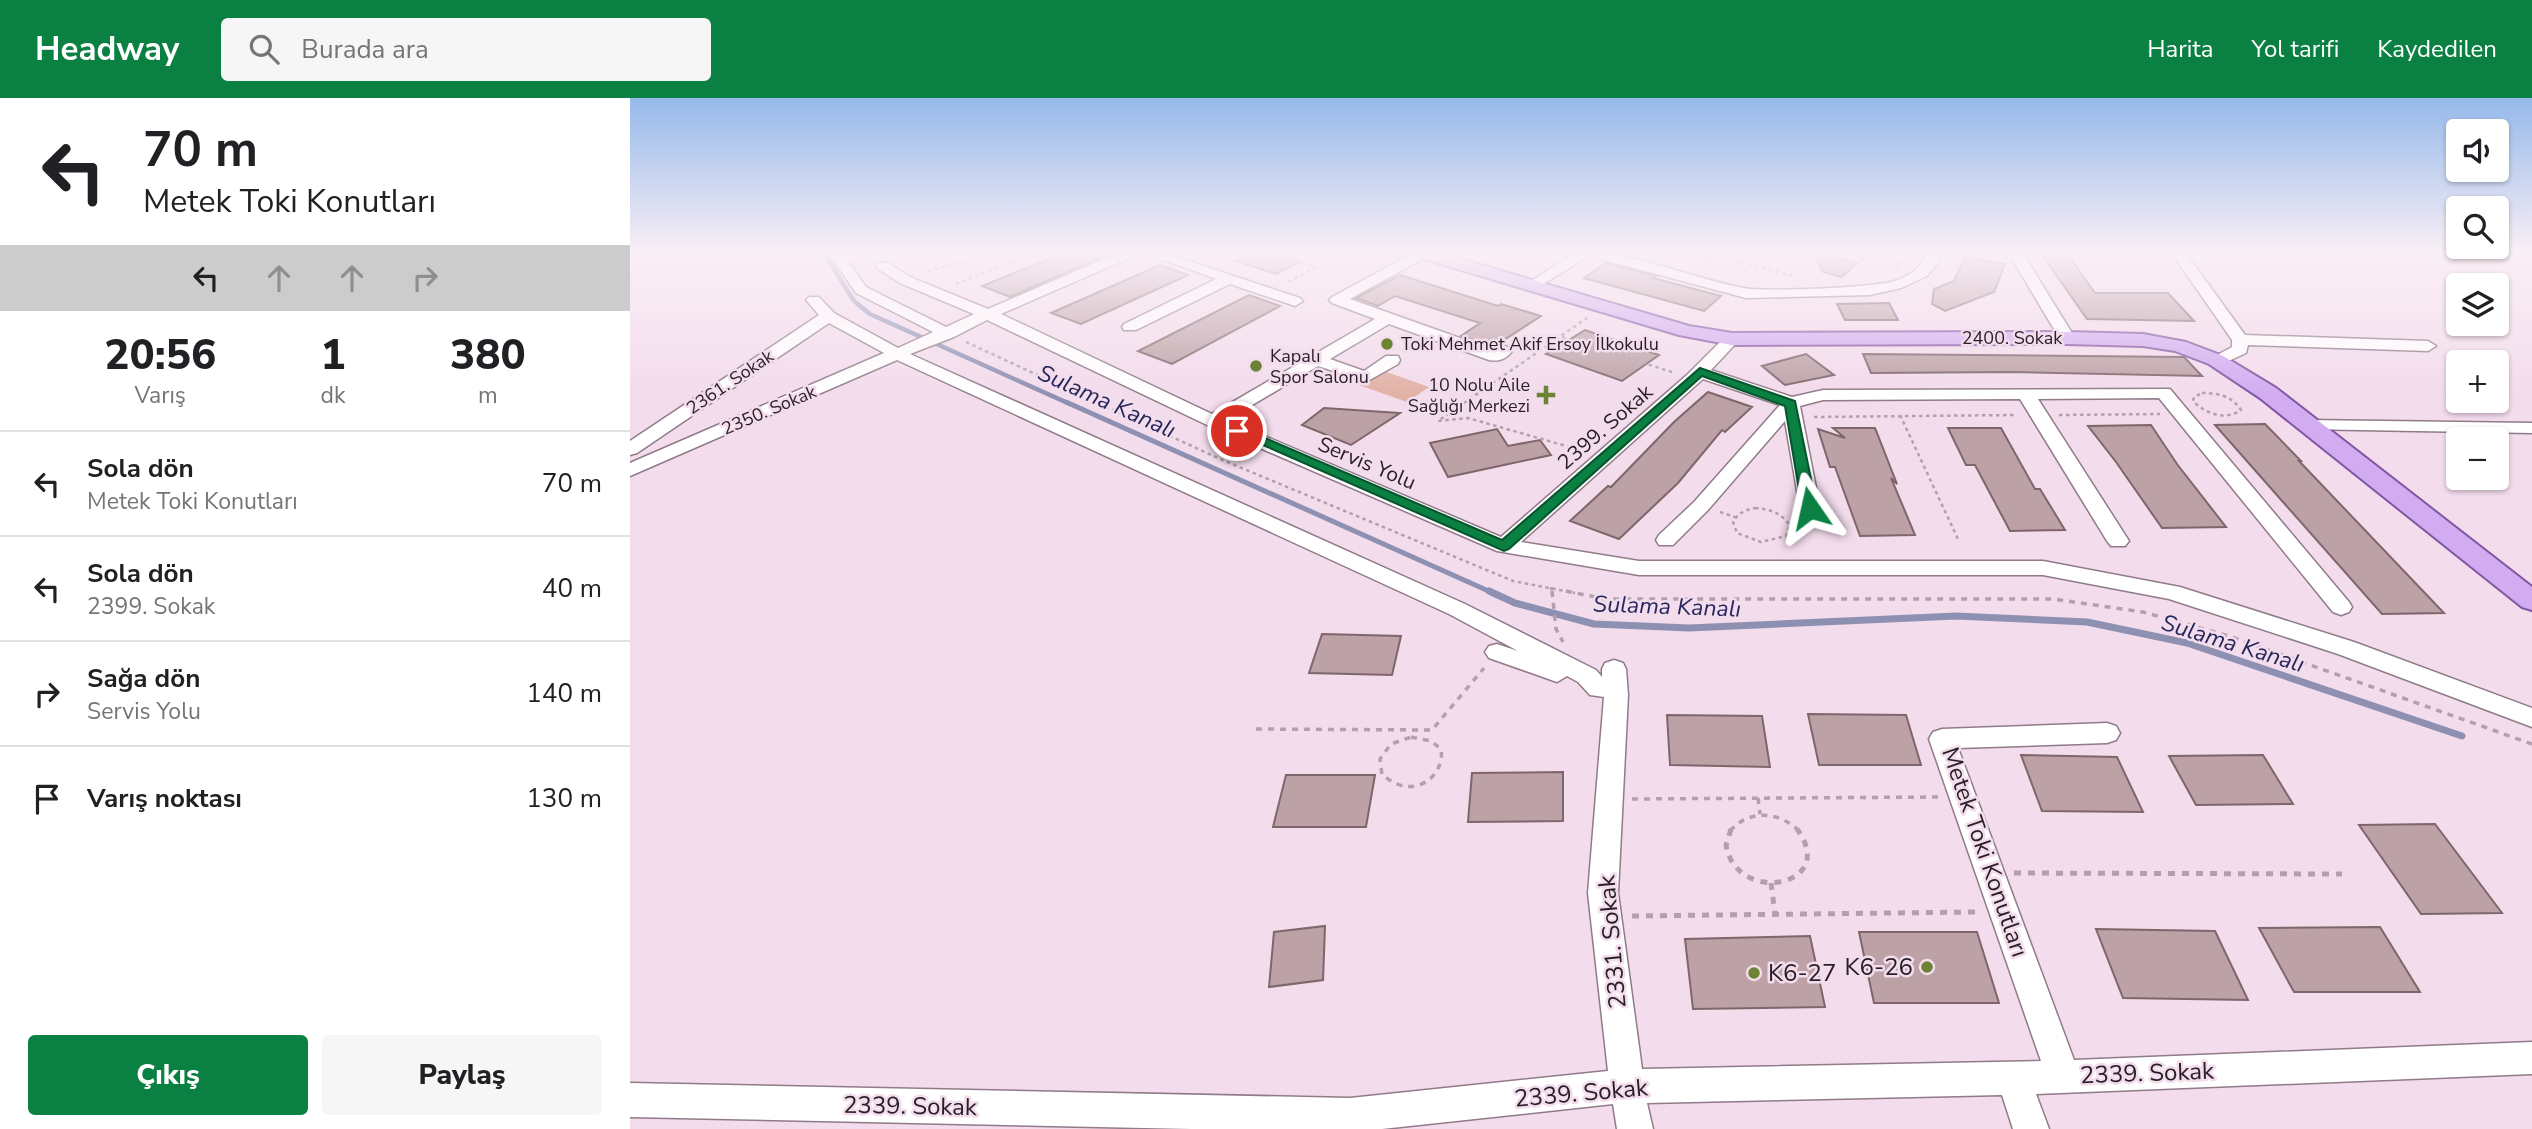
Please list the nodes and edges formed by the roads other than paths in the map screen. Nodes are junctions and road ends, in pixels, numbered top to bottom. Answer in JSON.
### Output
{"nodes":[{"id":1,"x":814,"y":300,"type":"dead end"},
{"id":2,"x":882,"y":300,"type":"edge"},
{"id":3,"x":892,"y":300,"type":"edge"},
{"id":4,"x":954,"y":300,"type":"edge"},
{"id":5,"x":1019,"y":300,"type":"edge"},
{"id":6,"x":1185,"y":300,"type":"edge"},
{"id":7,"x":1337,"y":300,"type":"edge"},
{"id":8,"x":1580,"y":300,"type":"edge"},
{"id":9,"x":2044,"y":300,"type":"edge"},
{"id":10,"x":2212,"y":300,"type":"edge"},
{"id":11,"x":987,"y":314,"type":"junction"},
{"id":12,"x":1428,"y":315,"type":"dead end"},
{"id":13,"x":828,"y":316,"type":"junction"},
{"id":14,"x":1392,"y":319,"type":"junction"},
{"id":15,"x":1130,"y":327,"type":"dead end"},
{"id":16,"x":950,"y":333,"type":"junction"},
{"id":17,"x":2067,"y":338,"type":"junction"},
{"id":18,"x":1732,"y":340,"type":"junction"},
{"id":19,"x":2240,"y":340,"type":"junction"},
{"id":20,"x":2428,"y":346,"type":"dead end"},
{"id":21,"x":1496,"y":348,"type":"dead end"},
{"id":22,"x":904,"y":353,"type":"junction"},
{"id":23,"x":1317,"y":360,"type":"junction"},
{"id":24,"x":1392,"y":360,"type":"dead end"},
{"id":25,"x":2216,"y":360,"type":"junction"},
{"id":26,"x":1697,"y":376,"type":"junction"},
{"id":27,"x":2025,"y":393,"type":"junction"},
{"id":28,"x":1791,"y":404,"type":"junction"},
{"id":29,"x":1213,"y":421,"type":"junction"},
{"id":30,"x":2308,"y":425,"type":"junction"},
{"id":31,"x":2532,"y":428,"type":"edge"},
{"id":32,"x":631,"y":448,"type":"edge"},
{"id":33,"x":630,"y":470,"type":"edge"},
{"id":34,"x":1810,"y":508,"type":"dead end"},
{"id":35,"x":1666,"y":540,"type":"dead end"},
{"id":36,"x":2118,"y":541,"type":"dead end"},
{"id":37,"x":1504,"y":546,"type":"junction"},
{"id":38,"x":2532,"y":601,"type":"edge"},
{"id":39,"x":2342,"y":607,"type":"dead end"},
{"id":40,"x":1497,"y":652,"type":"road end"},
{"id":41,"x":1609,"y":684,"type":"junction"},
{"id":42,"x":2532,"y":719,"type":"edge"},
{"id":43,"x":2107,"y":733,"type":"dead end"},
{"id":44,"x":2532,"y":1058,"type":"edge"},
{"id":45,"x":2012,"y":1076,"type":"junction"},
{"id":46,"x":2064,"y":1077,"type":"junction"},
{"id":47,"x":1627,"y":1086,"type":"junction"},
{"id":48,"x":630,"y":1100,"type":"edge"},
{"id":49,"x":1085,"y":1120,"type":"edge"},
{"id":50,"x":1350,"y":1122,"type":"edge"},
{"id":51,"x":1635,"y":1129,"type":"edge"},
{"id":52,"x":2031,"y":1129,"type":"edge"}],
"edges":[{"from":1,"to":13,"type":"street"},
{"from":2,"to":16,"type":"street"},
{"from":3,"to":16,"type":"street"},
{"from":4,"to":11,"type":"street","name":"Servis Yolu"},
{"from":5,"to":11,"type":"street","name":"2350. Sokak"},
{"from":6,"to":15,"type":"street"},
{"from":7,"to":14,"type":"street"},
{"from":8,"to":18,"type":"main road","name":"2400. Sokak"},
{"from":9,"to":17,"type":"street"},
{"from":10,"to":19,"type":"street"},
{"from":11,"to":16,"type":"street","name":"2350. Sokak"},
{"from":11,"to":29,"type":"street","name":"Servis Yolu"},
{"from":12,"to":14,"type":"street"},
{"from":13,"to":22,"type":"street"},
{"from":13,"to":32,"type":"street","name":"2361. Sokak"},
{"from":14,"to":21,"type":"street"},
{"from":14,"to":23,"type":"street"},
{"from":16,"to":22,"type":"street","name":"2350. Sokak"},
{"from":17,"to":18,"type":"main road","name":"2400. Sokak"},
{"from":17,"to":25,"type":"main road","name":"2400. Sokak"},
{"from":18,"to":26,"type":"street","name":"2399. Sokak"},
{"from":19,"to":20,"type":"street"},
{"from":19,"to":25,"type":"street"},
{"from":22,"to":33,"type":"street","name":"2350. Sokak"},
{"from":22,"to":41,"type":"street"},
{"from":23,"to":24,"type":"street"},
{"from":23,"to":29,"type":"street"},
{"from":25,"to":30,"type":"main road","name":"2400. Sokak"},
{"from":26,"to":28,"type":"street"},
{"from":26,"to":37,"type":"street","name":"2399. Sokak"},
{"from":27,"to":28,"type":"street"},
{"from":27,"to":36,"type":"street"},
{"from":27,"to":39,"type":"street"},
{"from":28,"to":34,"type":"street"},
{"from":28,"to":35,"type":"street"},
{"from":29,"to":37,"type":"street","name":"Servis Yolu"},
{"from":30,"to":31,"type":"street"},
{"from":30,"to":38,"type":"main road","name":"2400. Sokak"},
{"from":37,"to":42,"type":"street","name":"Servis Yolu"},
{"from":40,"to":41,"type":"street"},
{"from":41,"to":47,"type":"street","name":"2331. Sokak"},
{"from":43,"to":46,"type":"street","name":"Metek Toki Konutları"},
{"from":44,"to":46,"type":"street","name":"2339. Sokak"},
{"from":45,"to":46,"type":"street","name":"2339. Sokak"},
{"from":45,"to":47,"type":"street","name":"2339. Sokak"},
{"from":45,"to":52,"type":"street"},
{"from":47,"to":50,"type":"street","name":"2339. Sokak"},
{"from":47,"to":51,"type":"street","name":"2331. Sokak"},
{"from":48,"to":49,"type":"street","name":"2339. Sokak"},
{"from":49,"to":50,"type":"street","name":"2339. Sokak"}]}
